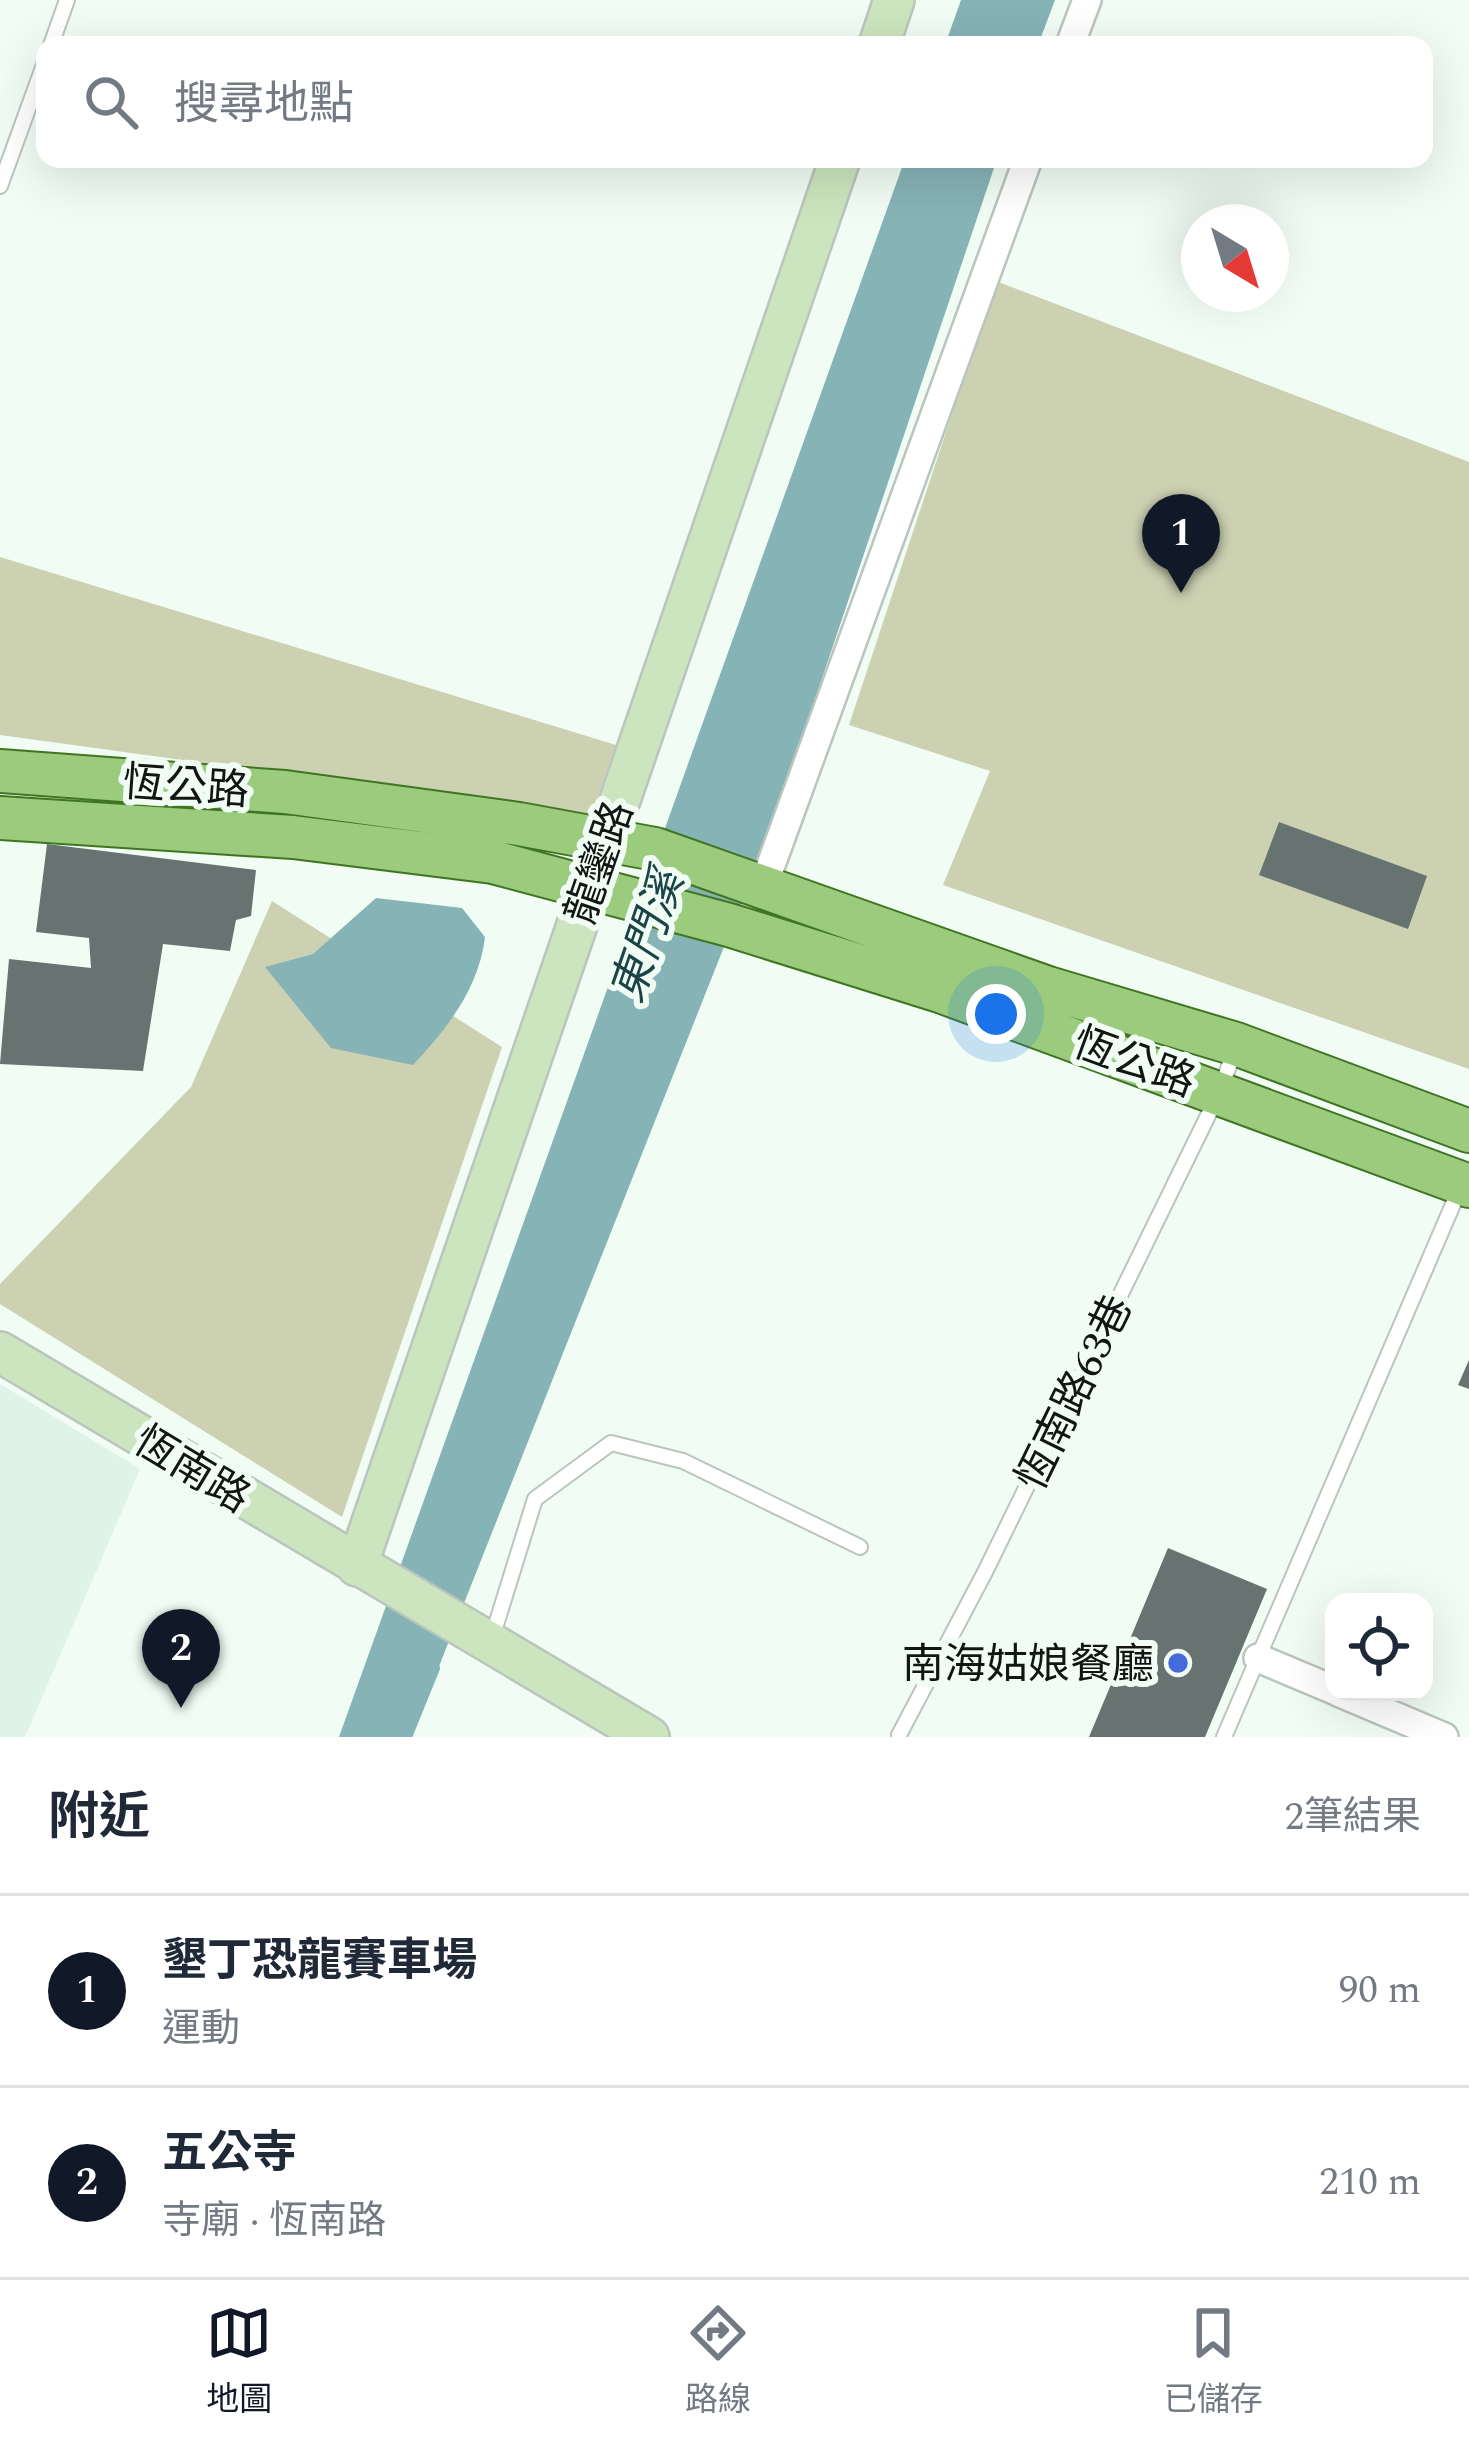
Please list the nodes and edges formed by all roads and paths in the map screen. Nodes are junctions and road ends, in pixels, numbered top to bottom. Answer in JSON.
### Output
{"nodes":[{"id":1,"x":68,"y":0,"type":"edge"},
{"id":2,"x":894,"y":0,"type":"edge"},
{"id":3,"x":1087,"y":0,"type":"edge"},
{"id":4,"x":54,"y":36,"type":"edge"},
{"id":5,"x":881,"y":36,"type":"edge"},
{"id":6,"x":1073,"y":36,"type":"edge"},
{"id":7,"x":36,"y":87,"type":"edge"},
{"id":8,"x":837,"y":168,"type":"edge"},
{"id":9,"x":1025,"y":168,"type":"edge"},
{"id":10,"x":0,"y":186,"type":"edge"},
{"id":11,"x":0,"y":771,"type":"edge"},
{"id":12,"x":0,"y":818,"type":"edge"},
{"id":13,"x":604,"y":838,"type":"junction"},
{"id":14,"x":756,"y":884,"type":"junction"},
{"id":15,"x":589,"y":886,"type":"junction"},
{"id":16,"x":1236,"y":1044,"type":"junction"},
{"id":17,"x":1220,"y":1090,"type":"junction"},
{"id":18,"x":1469,"y":1131,"type":"edge"},
{"id":19,"x":1467,"y":1179,"type":"edge"},
{"id":20,"x":0,"y":1352,"type":"edge"},
{"id":21,"x":860,"y":1547,"type":"dead end"},
{"id":22,"x":372,"y":1575,"type":"junction"},
{"id":23,"x":473,"y":1636,"type":"junction"},
{"id":24,"x":1258,"y":1658,"type":"junction"},
{"id":25,"x":1325,"y":1686,"type":"edge"},
{"id":26,"x":1359,"y":1701,"type":"edge"},
{"id":27,"x":898,"y":1735,"type":"edge"},
{"id":28,"x":649,"y":1737,"type":"edge"},
{"id":29,"x":1224,"y":1737,"type":"edge"},
{"id":30,"x":1444,"y":1737,"type":"edge"}],
"edges":[{"from":1,"to":4,"type":"lane"},
{"from":2,"to":5,"type":"street"},
{"from":3,"to":6,"type":"street"},
{"from":7,"to":10,"type":"lane"},
{"from":8,"to":13,"type":"street","name":"龍鑾路"},
{"from":9,"to":14,"type":"street"},
{"from":11,"to":13,"type":"main road","name":"恆公路"},
{"from":12,"to":15,"type":"main road","name":"恆公路"},
{"from":13,"to":14,"type":"main road","name":"恆公路"},
{"from":13,"to":15,"type":"street","name":"龍鑾路"},
{"from":14,"to":16,"type":"main road","name":"恆公路"},
{"from":15,"to":17,"type":"main road","name":"恆公路"},
{"from":15,"to":22,"type":"street","name":"龍鑾路"},
{"from":16,"to":17,"type":"lane","name":"恆南路63巷"},
{"from":16,"to":18,"type":"main road","name":"恆公路"},
{"from":17,"to":19,"type":"main road","name":"恆公路"},
{"from":17,"to":27,"type":"lane","name":"恆南路63巷"},
{"from":19,"to":24,"type":"lane"},
{"from":20,"to":22,"type":"street","name":"恆南路"},
{"from":21,"to":23,"type":"lane"},
{"from":22,"to":23,"type":"street","name":"恆南路"},
{"from":23,"to":28,"type":"street"},
{"from":24,"to":25,"type":"street"},
{"from":24,"to":29,"type":"lane"},
{"from":26,"to":30,"type":"street"}]}
